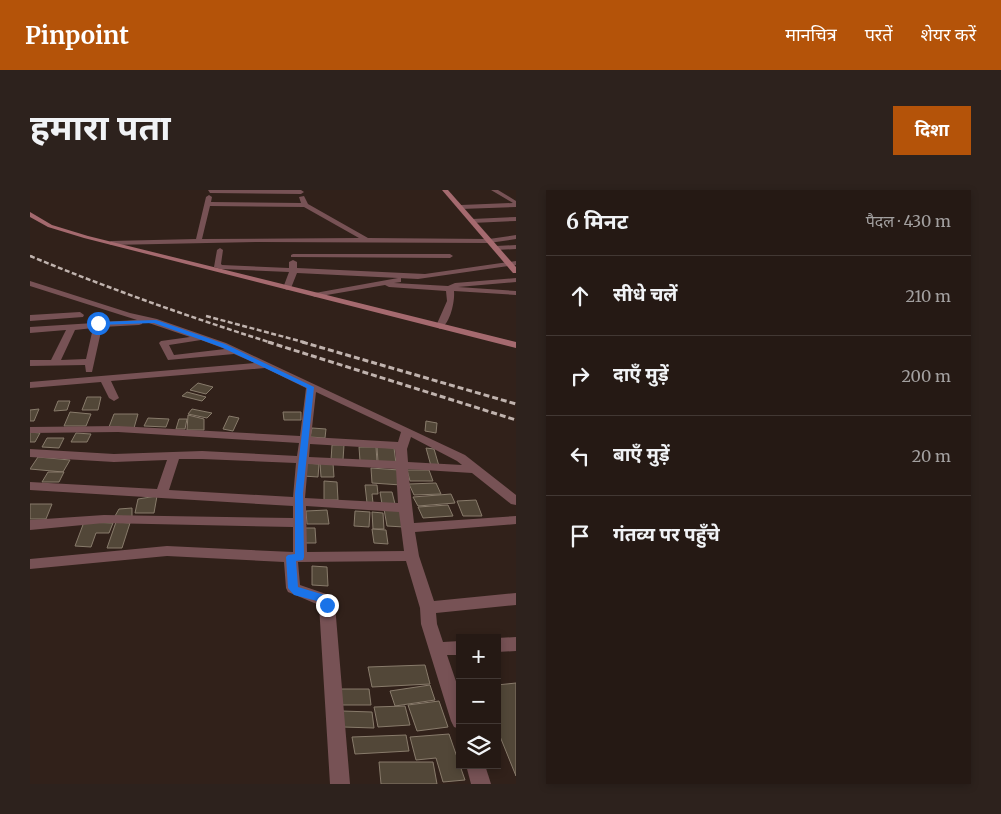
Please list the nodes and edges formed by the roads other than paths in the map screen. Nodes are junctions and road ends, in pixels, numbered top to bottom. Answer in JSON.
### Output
{"nodes":[{"id":1,"x":445,"y":190,"type":"edge"},
{"id":2,"x":494,"y":190,"type":"edge"},
{"id":3,"x":210,"y":191,"type":"edge"},
{"id":4,"x":301,"y":191,"type":"edge"},
{"id":5,"x":516,"y":196,"type":"edge"},
{"id":6,"x":507,"y":197,"type":"junction"},
{"id":7,"x":482,"y":199,"type":"dead end"},
{"id":8,"x":491,"y":199,"type":"dead end"},
{"id":9,"x":455,"y":200,"type":"junction"},
{"id":10,"x":207,"y":202,"type":"junction"},
{"id":11,"x":304,"y":202,"type":"junction"},
{"id":12,"x":516,"y":204,"type":"edge"},
{"id":13,"x":461,"y":207,"type":"junction"},
{"id":14,"x":30,"y":214,"type":"edge"},
{"id":15,"x":516,"y":220,"type":"edge"},
{"id":16,"x":473,"y":223,"type":"junction"},
{"id":17,"x":516,"y":237,"type":"edge"},
{"id":18,"x":199,"y":240,"type":"junction"},
{"id":19,"x":293,"y":240,"type":"junction"},
{"id":20,"x":351,"y":240,"type":"junction"},
{"id":21,"x":367,"y":240,"type":"junction"},
{"id":22,"x":438,"y":241,"type":"junction"},
{"id":23,"x":489,"y":241,"type":"junction"},
{"id":24,"x":111,"y":243,"type":"junction"},
{"id":25,"x":516,"y":247,"type":"edge"},
{"id":26,"x":496,"y":248,"type":"junction"},
{"id":27,"x":220,"y":250,"type":"dead end"},
{"id":28,"x":293,"y":256,"type":"junction"},
{"id":29,"x":358,"y":256,"type":"junction"},
{"id":30,"x":450,"y":256,"type":"junction"},
{"id":31,"x":512,"y":263,"type":"edge"},
{"id":32,"x":293,"y":269,"type":"junction"},
{"id":33,"x":463,"y":271,"type":"junction"},
{"id":34,"x":516,"y":271,"type":"edge"},
{"id":35,"x":361,"y":272,"type":"junction"},
{"id":36,"x":425,"y":276,"type":"junction"},
{"id":37,"x":516,"y":280,"type":"edge"},
{"id":38,"x":361,"y":284,"type":"junction"},
{"id":39,"x":374,"y":284,"type":"junction"},
{"id":40,"x":32,"y":287,"type":"edge"},
{"id":41,"x":287,"y":288,"type":"junction"},
{"id":42,"x":450,"y":289,"type":"junction"},
{"id":43,"x":516,"y":293,"type":"edge"},
{"id":44,"x":314,"y":295,"type":"junction"},
{"id":45,"x":80,"y":315,"type":"dead end"},
{"id":46,"x":30,"y":318,"type":"edge"},
{"id":47,"x":98,"y":323,"type":"junction"},
{"id":48,"x":157,"y":323,"type":"junction"},
{"id":49,"x":440,"y":326,"type":"junction"},
{"id":50,"x":72,"y":328,"type":"junction"},
{"id":51,"x":30,"y":330,"type":"edge"},
{"id":52,"x":201,"y":337,"type":"junction"},
{"id":53,"x":164,"y":343,"type":"junction"},
{"id":54,"x":516,"y":345,"type":"edge"},
{"id":55,"x":234,"y":351,"type":"junction"},
{"id":56,"x":55,"y":362,"type":"junction"},
{"id":57,"x":91,"y":362,"type":"junction"},
{"id":58,"x":30,"y":363,"type":"edge"},
{"id":59,"x":264,"y":366,"type":"junction"},
{"id":60,"x":105,"y":378,"type":"junction"},
{"id":61,"x":87,"y":380,"type":"junction"},
{"id":62,"x":30,"y":385,"type":"edge"},
{"id":63,"x":310,"y":387,"type":"junction"},
{"id":64,"x":114,"y":398,"type":"dead end"},
{"id":65,"x":30,"y":430,"type":"edge"},
{"id":66,"x":407,"y":431,"type":"junction"},
{"id":67,"x":305,"y":440,"type":"junction"},
{"id":68,"x":402,"y":446,"type":"junction"},
{"id":69,"x":30,"y":453,"type":"edge"},
{"id":70,"x":174,"y":456,"type":"junction"},
{"id":71,"x":302,"y":460,"type":"junction"},
{"id":72,"x":402,"y":465,"type":"junction"},
{"id":73,"x":475,"y":469,"type":"junction"},
{"id":74,"x":30,"y":486,"type":"edge"},
{"id":75,"x":162,"y":493,"type":"junction"},
{"id":76,"x":516,"y":501,"type":"edge"},
{"id":77,"x":299,"y":502,"type":"junction"},
{"id":78,"x":405,"y":508,"type":"junction"},
{"id":79,"x":516,"y":520,"type":"edge"},
{"id":80,"x":299,"y":523,"type":"junction"},
{"id":81,"x":30,"y":525,"type":"edge"},
{"id":82,"x":409,"y":528,"type":"junction"},
{"id":83,"x":412,"y":556,"type":"junction"},
{"id":84,"x":295,"y":557,"type":"junction"},
{"id":85,"x":30,"y":564,"type":"edge"},
{"id":86,"x":516,"y":599,"type":"edge"},
{"id":87,"x":428,"y":608,"type":"junction"},
{"id":88,"x":516,"y":644,"type":"edge"},
{"id":89,"x":501,"y":645,"type":"edge"},
{"id":90,"x":456,"y":648,"type":"edge"},
{"id":91,"x":437,"y":649,"type":"junction"},
{"id":92,"x":456,"y":708,"type":"edge"},
{"id":93,"x":476,"y":769,"type":"edge"},
{"id":94,"x":340,"y":784,"type":"edge"},
{"id":95,"x":481,"y":784,"type":"edge"}],
"edges":[{"from":1,"to":9,"type":"street"},
{"from":2,"to":6,"type":"street"},
{"from":3,"to":4,"type":"street"},
{"from":3,"to":10,"type":"street"},
{"from":4,"to":11,"type":"street"},
{"from":5,"to":6,"type":"street"},
{"from":6,"to":8,"type":"street"},
{"from":6,"to":12,"type":"street"},
{"from":7,"to":9,"type":"street"},
{"from":9,"to":13,"type":"street"},
{"from":10,"to":11,"type":"street"},
{"from":10,"to":18,"type":"street"},
{"from":11,"to":21,"type":"street"},
{"from":12,"to":13,"type":"street"},
{"from":13,"to":16,"type":"street"},
{"from":14,"to":24,"type":"street"},
{"from":15,"to":16,"type":"street"},
{"from":16,"to":23,"type":"street"},
{"from":17,"to":23,"type":"street"},
{"from":18,"to":19,"type":"street"},
{"from":18,"to":24,"type":"street"},
{"from":19,"to":20,"type":"street"},
{"from":19,"to":28,"type":"street"},
{"from":20,"to":21,"type":"street"},
{"from":20,"to":29,"type":"street"},
{"from":21,"to":22,"type":"street"},
{"from":22,"to":23,"type":"street"},
{"from":22,"to":30,"type":"street"},
{"from":23,"to":26,"type":"street"},
{"from":24,"to":41,"type":"street"},
{"from":25,"to":26,"type":"street"},
{"from":26,"to":31,"type":"street"},
{"from":27,"to":32,"type":"street"},
{"from":28,"to":29,"type":"street"},
{"from":28,"to":32,"type":"street"},
{"from":29,"to":30,"type":"street"},
{"from":29,"to":35,"type":"street"},
{"from":30,"to":33,"type":"street"},
{"from":31,"to":33,"type":"street"},
{"from":31,"to":34,"type":"street"},
{"from":32,"to":35,"type":"street"},
{"from":32,"to":41,"type":"street"},
{"from":33,"to":36,"type":"street"},
{"from":35,"to":36,"type":"street"},
{"from":35,"to":38,"type":"street"},
{"from":36,"to":39,"type":"street"},
{"from":37,"to":42,"type":"street"},
{"from":38,"to":39,"type":"street"},
{"from":38,"to":44,"type":"street"},
{"from":39,"to":42,"type":"street"},
{"from":40,"to":48,"type":"street"},
{"from":41,"to":44,"type":"street"},
{"from":42,"to":43,"type":"street"},
{"from":42,"to":49,"type":"street"},
{"from":44,"to":49,"type":"street"},
{"from":45,"to":46,"type":"street"},
{"from":47,"to":48,"type":"street"},
{"from":47,"to":50,"type":"street"},
{"from":47,"to":57,"type":"street"},
{"from":48,"to":52,"type":"street"},
{"from":48,"to":53,"type":"street"},
{"from":49,"to":54,"type":"street"},
{"from":50,"to":51,"type":"street"},
{"from":50,"to":56,"type":"street"},
{"from":52,"to":53,"type":"street"},
{"from":52,"to":55,"type":"street"},
{"from":53,"to":55,"type":"street"},
{"from":55,"to":59,"type":"street"},
{"from":56,"to":57,"type":"street"},
{"from":56,"to":58,"type":"street"},
{"from":57,"to":61,"type":"street"},
{"from":59,"to":60,"type":"street"},
{"from":59,"to":63,"type":"street"},
{"from":60,"to":61,"type":"street"},
{"from":60,"to":64,"type":"street"},
{"from":61,"to":62,"type":"street"},
{"from":63,"to":66,"type":"street"},
{"from":63,"to":67,"type":"street"},
{"from":65,"to":67,"type":"street"},
{"from":66,"to":68,"type":"street"},
{"from":66,"to":73,"type":"street"},
{"from":67,"to":68,"type":"street"},
{"from":67,"to":71,"type":"street"},
{"from":68,"to":72,"type":"street"},
{"from":69,"to":70,"type":"street"},
{"from":70,"to":71,"type":"street"},
{"from":70,"to":75,"type":"street"},
{"from":71,"to":72,"type":"street"},
{"from":71,"to":77,"type":"street"},
{"from":72,"to":73,"type":"street"},
{"from":72,"to":78,"type":"street"},
{"from":73,"to":76,"type":"street"},
{"from":74,"to":75,"type":"street"},
{"from":75,"to":77,"type":"street"},
{"from":77,"to":78,"type":"street"},
{"from":77,"to":80,"type":"street"},
{"from":78,"to":82,"type":"street"},
{"from":79,"to":82,"type":"street"},
{"from":80,"to":81,"type":"street"},
{"from":80,"to":84,"type":"street"},
{"from":82,"to":83,"type":"street"},
{"from":83,"to":84,"type":"street"},
{"from":83,"to":87,"type":"street"},
{"from":84,"to":85,"type":"street"},
{"from":84,"to":94,"type":"street"},
{"from":86,"to":87,"type":"street"},
{"from":87,"to":91,"type":"street"},
{"from":88,"to":89,"type":"street"},
{"from":90,"to":91,"type":"street"},
{"from":91,"to":92,"type":"street"},
{"from":93,"to":95,"type":"street"}]}
